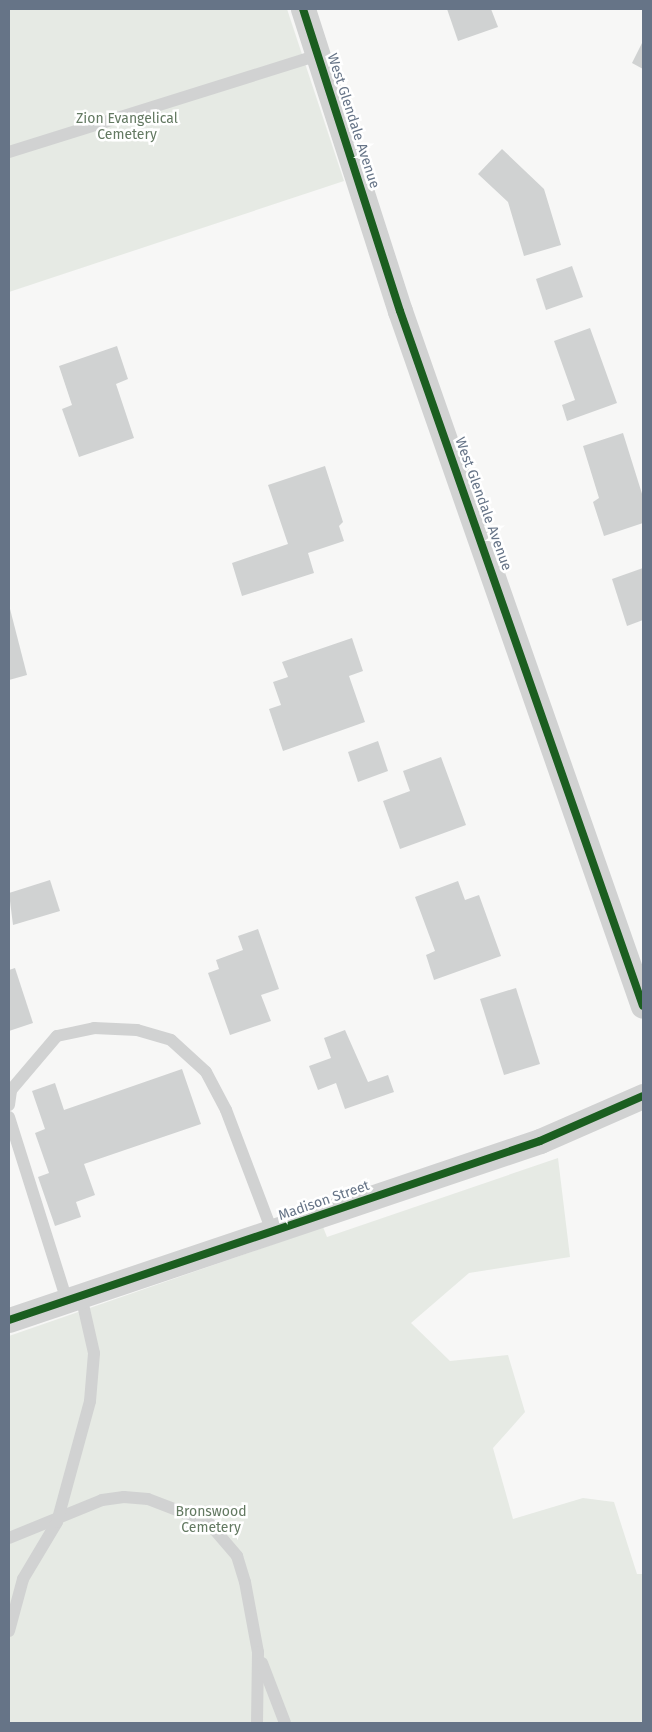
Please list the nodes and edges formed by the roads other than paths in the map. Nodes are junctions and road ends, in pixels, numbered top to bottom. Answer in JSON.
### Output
{"nodes":[{"id":1,"x":303,"y":9,"type":"edge"},
{"id":2,"x":319,"y":55,"type":"junction"},
{"id":3,"x":9,"y":152,"type":"edge"},
{"id":4,"x":643,"y":1006,"type":"edge"},
{"id":5,"x":643,"y":1096,"type":"edge"},
{"id":6,"x":9,"y":1105,"type":"edge"},
{"id":7,"x":9,"y":1117,"type":"edge"},
{"id":8,"x":272,"y":1231,"type":"junction"},
{"id":9,"x":74,"y":1298,"type":"junction"},
{"id":10,"x":9,"y":1320,"type":"edge"},
{"id":11,"x":57,"y":1522,"type":"junction"},
{"id":12,"x":9,"y":1538,"type":"edge"},
{"id":13,"x":9,"y":1630,"type":"edge"},
{"id":14,"x":258,"y":1652,"type":"junction"},
{"id":15,"x":257,"y":1723,"type":"edge"},
{"id":16,"x":285,"y":1723,"type":"edge"}],
"edges":[{"from":1,"to":2,"type":"street","name":"West Glendale Avenue"},
{"from":2,"to":3,"type":"lane"},
{"from":2,"to":4,"type":"street","name":"West Glendale Avenue"},
{"from":5,"to":8,"type":"street","name":"Madison Street"},
{"from":6,"to":8,"type":"lane"},
{"from":7,"to":9,"type":"lane"},
{"from":8,"to":9,"type":"street","name":"Madison Street"},
{"from":9,"to":10,"type":"street","name":"Madison Street"},
{"from":9,"to":11,"type":"lane"},
{"from":11,"to":12,"type":"lane"},
{"from":11,"to":13,"type":"lane"},
{"from":11,"to":14,"type":"lane"},
{"from":14,"to":15,"type":"lane"},
{"from":14,"to":16,"type":"lane"}]}
